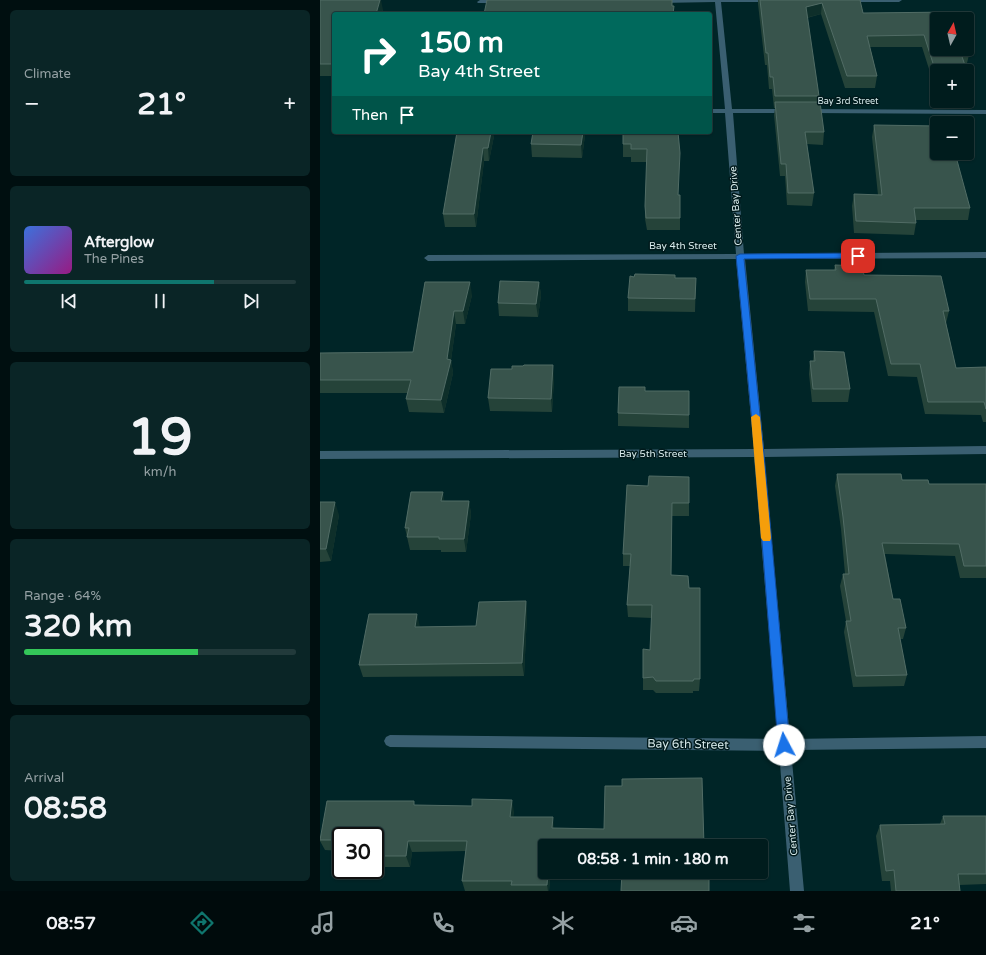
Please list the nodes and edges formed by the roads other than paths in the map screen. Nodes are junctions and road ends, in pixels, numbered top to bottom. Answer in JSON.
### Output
{"nodes":[{"id":1,"x":718,"y":0,"type":"edge"},
{"id":2,"x":780,"y":0,"type":"edge"},
{"id":3,"x":843,"y":0,"type":"edge"},
{"id":4,"x":898,"y":0,"type":"edge"},
{"id":5,"x":511,"y":1,"type":"edge"},
{"id":6,"x":651,"y":1,"type":"edge"},
{"id":7,"x":480,"y":2,"type":"dead end"},
{"id":8,"x":712,"y":111,"type":"edge"},
{"id":9,"x":729,"y":111,"type":"junction"},
{"id":10,"x":986,"y":112,"type":"edge"},
{"id":11,"x":986,"y":255,"type":"edge"},
{"id":12,"x":740,"y":256,"type":"junction"},
{"id":13,"x":428,"y":258,"type":"dead end"},
{"id":14,"x":986,"y":450,"type":"edge"},
{"id":15,"x":759,"y":454,"type":"junction"},
{"id":16,"x":320,"y":455,"type":"edge"},
{"id":17,"x":390,"y":741,"type":"dead end"},
{"id":18,"x":986,"y":742,"type":"edge"},
{"id":19,"x":784,"y":745,"type":"junction"},
{"id":20,"x":797,"y":891,"type":"edge"}],
"edges":[{"from":1,"to":2,"type":"street"},
{"from":1,"to":6,"type":"street"},
{"from":1,"to":9,"type":"street","name":"Center Bay Drive"},
{"from":3,"to":4,"type":"street"},
{"from":5,"to":7,"type":"street"},
{"from":8,"to":9,"type":"street","name":"Bay 3rd Street"},
{"from":9,"to":10,"type":"street","name":"Bay 3rd Street"},
{"from":9,"to":12,"type":"street","name":"Center Bay Drive"},
{"from":11,"to":12,"type":"street","name":"Bay 4th Street"},
{"from":12,"to":13,"type":"street","name":"Bay 4th Street"},
{"from":12,"to":15,"type":"street","name":"Center Bay Drive"},
{"from":14,"to":15,"type":"street","name":"Bay 5th Street"},
{"from":15,"to":16,"type":"street","name":"Bay 5th Street"},
{"from":15,"to":19,"type":"street","name":"Center Bay Drive"},
{"from":17,"to":19,"type":"street","name":"Bay 6th Street"},
{"from":18,"to":19,"type":"street","name":"Bay 6th Street"},
{"from":19,"to":20,"type":"street","name":"Center Bay Drive"}]}
